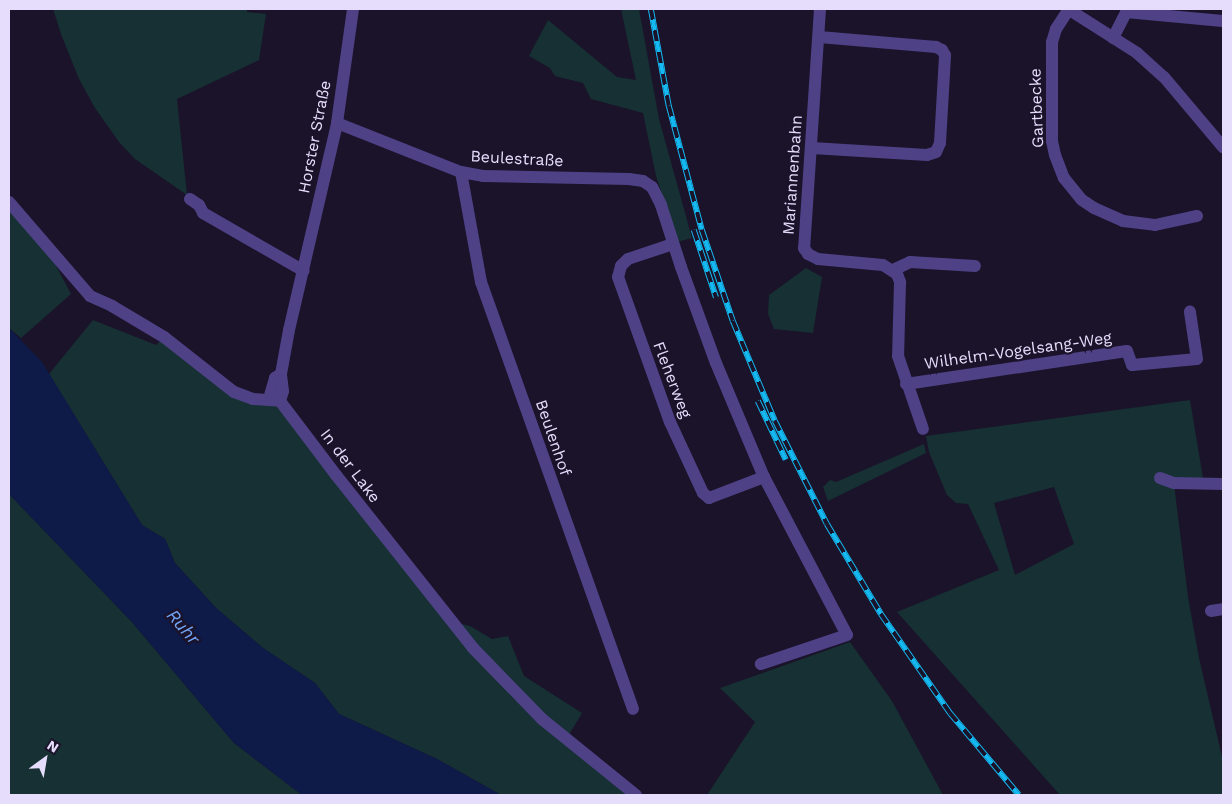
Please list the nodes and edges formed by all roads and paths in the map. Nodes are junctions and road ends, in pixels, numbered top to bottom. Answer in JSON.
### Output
{"nodes":[{"id":1,"x":353,"y":9,"type":"edge"},
{"id":2,"x":820,"y":9,"type":"edge"},
{"id":3,"x":1068,"y":9,"type":"edge"},
{"id":4,"x":1223,"y":21,"type":"edge"},
{"id":5,"x":819,"y":37,"type":"junction"},
{"id":6,"x":1113,"y":38,"type":"junction"},
{"id":7,"x":337,"y":123,"type":"junction"},
{"id":8,"x":1222,"y":144,"type":"edge"},
{"id":9,"x":812,"y":148,"type":"junction"},
{"id":10,"x":461,"y":172,"type":"junction"},
{"id":11,"x":190,"y":200,"type":"dead end"},
{"id":12,"x":9,"y":202,"type":"edge"},
{"id":13,"x":1197,"y":216,"type":"dead end"},
{"id":14,"x":673,"y":244,"type":"junction"},
{"id":15,"x":975,"y":266,"type":"dead end"},
{"id":16,"x":893,"y":270,"type":"junction"},
{"id":17,"x":304,"y":271,"type":"junction"},
{"id":18,"x":1190,"y":312,"type":"dead end"},
{"id":19,"x":906,"y":384,"type":"junction"},
{"id":20,"x":275,"y":400,"type":"junction"},
{"id":21,"x":923,"y":429,"type":"dead end"},
{"id":22,"x":764,"y":477,"type":"junction"},
{"id":23,"x":1160,"y":478,"type":"dead end"},
{"id":24,"x":1223,"y":484,"type":"edge"},
{"id":25,"x":761,"y":664,"type":"dead end"},
{"id":26,"x":633,"y":709,"type":"dead end"},
{"id":27,"x":636,"y":795,"type":"edge"}],
"edges":[{"from":1,"to":7,"type":"street","name":"Horster Straße"},
{"from":2,"to":5,"type":"street","name":"Mariannenbahn"},
{"from":3,"to":6,"type":"street"},
{"from":3,"to":13,"type":"street","name":"Gartbecke"},
{"from":4,"to":6,"type":"street"},
{"from":5,"to":9,"type":"street","name":"Mariannenbahn"},
{"from":5,"to":9,"type":"street"},
{"from":6,"to":8,"type":"street"},
{"from":7,"to":10,"type":"street","name":"Beulestraße"},
{"from":7,"to":17,"type":"street","name":"Horster Straße"},
{"from":9,"to":16,"type":"street","name":"Mariannenbahn"},
{"from":10,"to":14,"type":"street","name":"Beulestraße"},
{"from":10,"to":26,"type":"street","name":"Beulenhof"},
{"from":11,"to":17,"type":"street"},
{"from":12,"to":20,"type":"street"},
{"from":14,"to":22,"type":"street"},
{"from":14,"to":22,"type":"street","name":"Fleherweg"},
{"from":15,"to":16,"type":"street"},
{"from":16,"to":19,"type":"street"},
{"from":17,"to":20,"type":"street","name":"Horster Straße"},
{"from":18,"to":19,"type":"street","name":"Wilhelm-Vogelsang-Weg"},
{"from":19,"to":21,"type":"street"},
{"from":20,"to":27,"type":"street","name":"In der Lake"},
{"from":22,"to":25,"type":"street"},
{"from":23,"to":24,"type":"street"}]}
